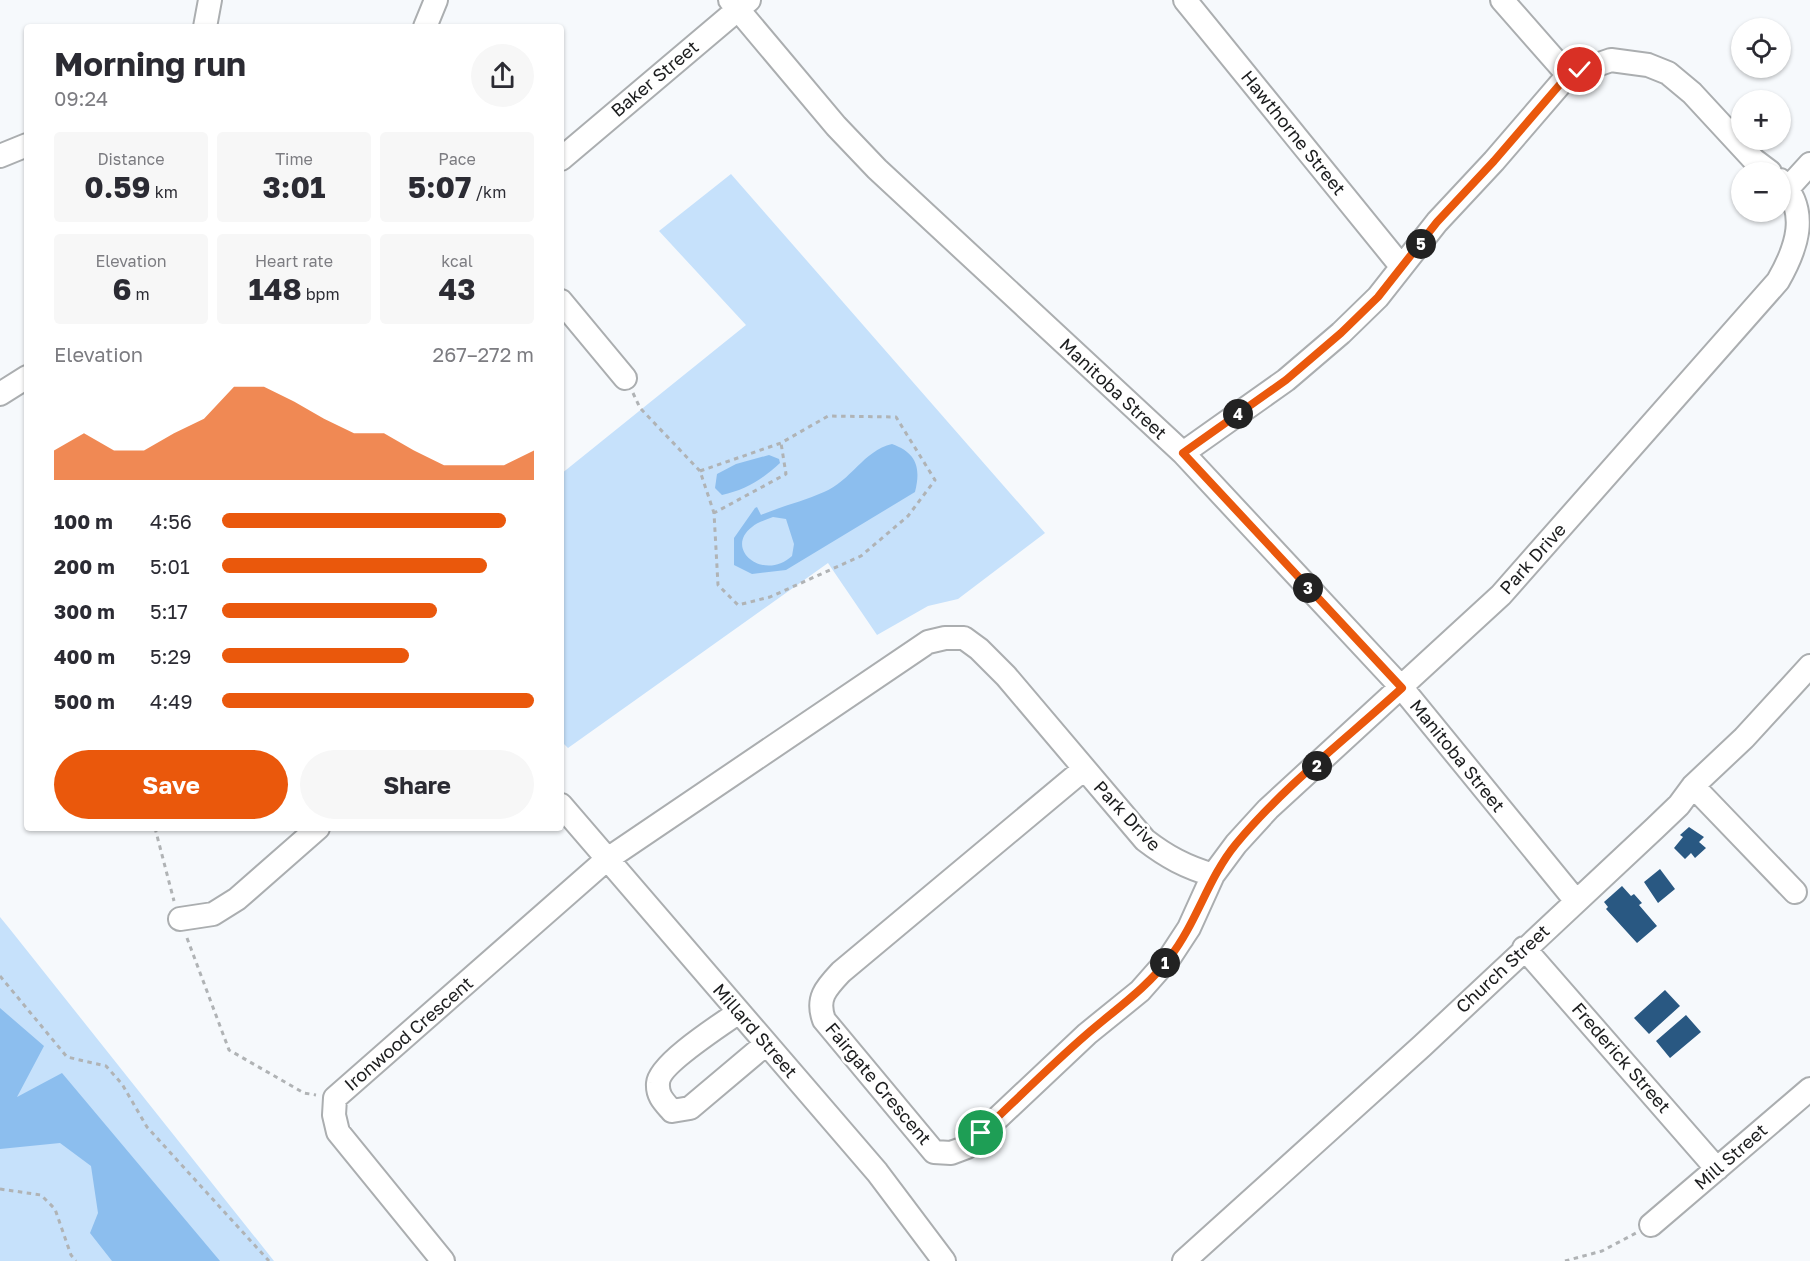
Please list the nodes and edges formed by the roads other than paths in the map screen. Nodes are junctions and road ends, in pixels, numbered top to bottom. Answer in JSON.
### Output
{"nodes":[{"id":1,"x":210,"y":0,"type":"edge"},
{"id":2,"x":436,"y":0,"type":"edge"},
{"id":3,"x":1185,"y":0,"type":"edge"},
{"id":4,"x":1502,"y":0,"type":"edge"},
{"id":5,"x":739,"y":3,"type":"edge"},
{"id":6,"x":206,"y":24,"type":"edge"},
{"id":7,"x":426,"y":24,"type":"edge"},
{"id":8,"x":1568,"y":75,"type":"junction"},
{"id":9,"x":24,"y":146,"type":"edge"},
{"id":10,"x":0,"y":156,"type":"edge"},
{"id":11,"x":564,"y":156,"type":"edge"},
{"id":12,"x":1757,"y":162,"type":"edge"},
{"id":13,"x":1810,"y":164,"type":"edge"},
{"id":14,"x":1791,"y":179,"type":"edge"},
{"id":15,"x":1791,"y":192,"type":"edge"},
{"id":16,"x":1401,"y":266,"type":"junction"},
{"id":17,"x":564,"y":305,"type":"edge"},
{"id":18,"x":625,"y":378,"type":"road end"},
{"id":19,"x":24,"y":379,"type":"edge"},
{"id":20,"x":0,"y":394,"type":"edge"},
{"id":21,"x":1183,"y":453,"type":"junction"},
{"id":22,"x":1810,"y":666,"type":"edge"},
{"id":23,"x":1402,"y":688,"type":"junction"},
{"id":24,"x":1084,"y":769,"type":"junction"},
{"id":25,"x":1693,"y":786,"type":"junction"},
{"id":26,"x":564,"y":809,"type":"edge"},
{"id":27,"x":315,"y":831,"type":"edge"},
{"id":28,"x":606,"y":860,"type":"junction"},
{"id":29,"x":1213,"y":875,"type":"junction"},
{"id":30,"x":1795,"y":892,"type":"dead end"},
{"id":31,"x":1576,"y":901,"type":"junction"},
{"id":32,"x":180,"y":919,"type":"road end"},
{"id":33,"x":1524,"y":948,"type":"junction"},
{"id":34,"x":739,"y":1012,"type":"junction"},
{"id":35,"x":766,"y":1044,"type":"junction"},
{"id":36,"x":1810,"y":1089,"type":"edge"},
{"id":37,"x":1717,"y":1169,"type":"junction"},
{"id":38,"x":1651,"y":1225,"type":"road end"},
{"id":39,"x":443,"y":1261,"type":"edge"},
{"id":40,"x":944,"y":1261,"type":"edge"},
{"id":41,"x":1184,"y":1261,"type":"edge"}],
"edges":[{"from":1,"to":6,"type":"street"},
{"from":2,"to":7,"type":"street"},
{"from":3,"to":16,"type":"street","name":"Hawthorne Street"},
{"from":4,"to":8,"type":"street"},
{"from":5,"to":11,"type":"street","name":"Baker Street"},
{"from":5,"to":21,"type":"street","name":"Manitoba Street"},
{"from":8,"to":12,"type":"street"},
{"from":8,"to":16,"type":"street"},
{"from":9,"to":10,"type":"street"},
{"from":13,"to":14,"type":"street","name":"Park Drive"},
{"from":15,"to":23,"type":"street","name":"Park Drive"},
{"from":16,"to":21,"type":"street"},
{"from":17,"to":18,"type":"street"},
{"from":19,"to":20,"type":"street"},
{"from":21,"to":23,"type":"street","name":"Manitoba Street"},
{"from":22,"to":25,"type":"street","name":"Church Street"},
{"from":23,"to":29,"type":"street","name":"Park Drive"},
{"from":23,"to":31,"type":"street","name":"Manitoba Street"},
{"from":24,"to":28,"type":"street","name":"Park Drive"},
{"from":24,"to":29,"type":"street","name":"Park Drive"},
{"from":24,"to":29,"type":"street","name":"Fairgate Crescent"},
{"from":25,"to":30,"type":"street"},
{"from":25,"to":31,"type":"street","name":"Church Street"},
{"from":26,"to":28,"type":"street","name":"Millard Street"},
{"from":27,"to":32,"type":"street"},
{"from":28,"to":34,"type":"street","name":"Millard Street"},
{"from":28,"to":39,"type":"street","name":"Ironwood Crescent"},
{"from":31,"to":33,"type":"street","name":"Church Street"},
{"from":33,"to":37,"type":"street","name":"Frederick Street"},
{"from":33,"to":41,"type":"street","name":"Church Street"},
{"from":34,"to":35,"type":"street","name":"Millard Street"},
{"from":34,"to":35,"type":"street"},
{"from":35,"to":40,"type":"street","name":"Millard Street"},
{"from":36,"to":37,"type":"street","name":"Mill Street"},
{"from":37,"to":38,"type":"street","name":"Mill Street"}]}
